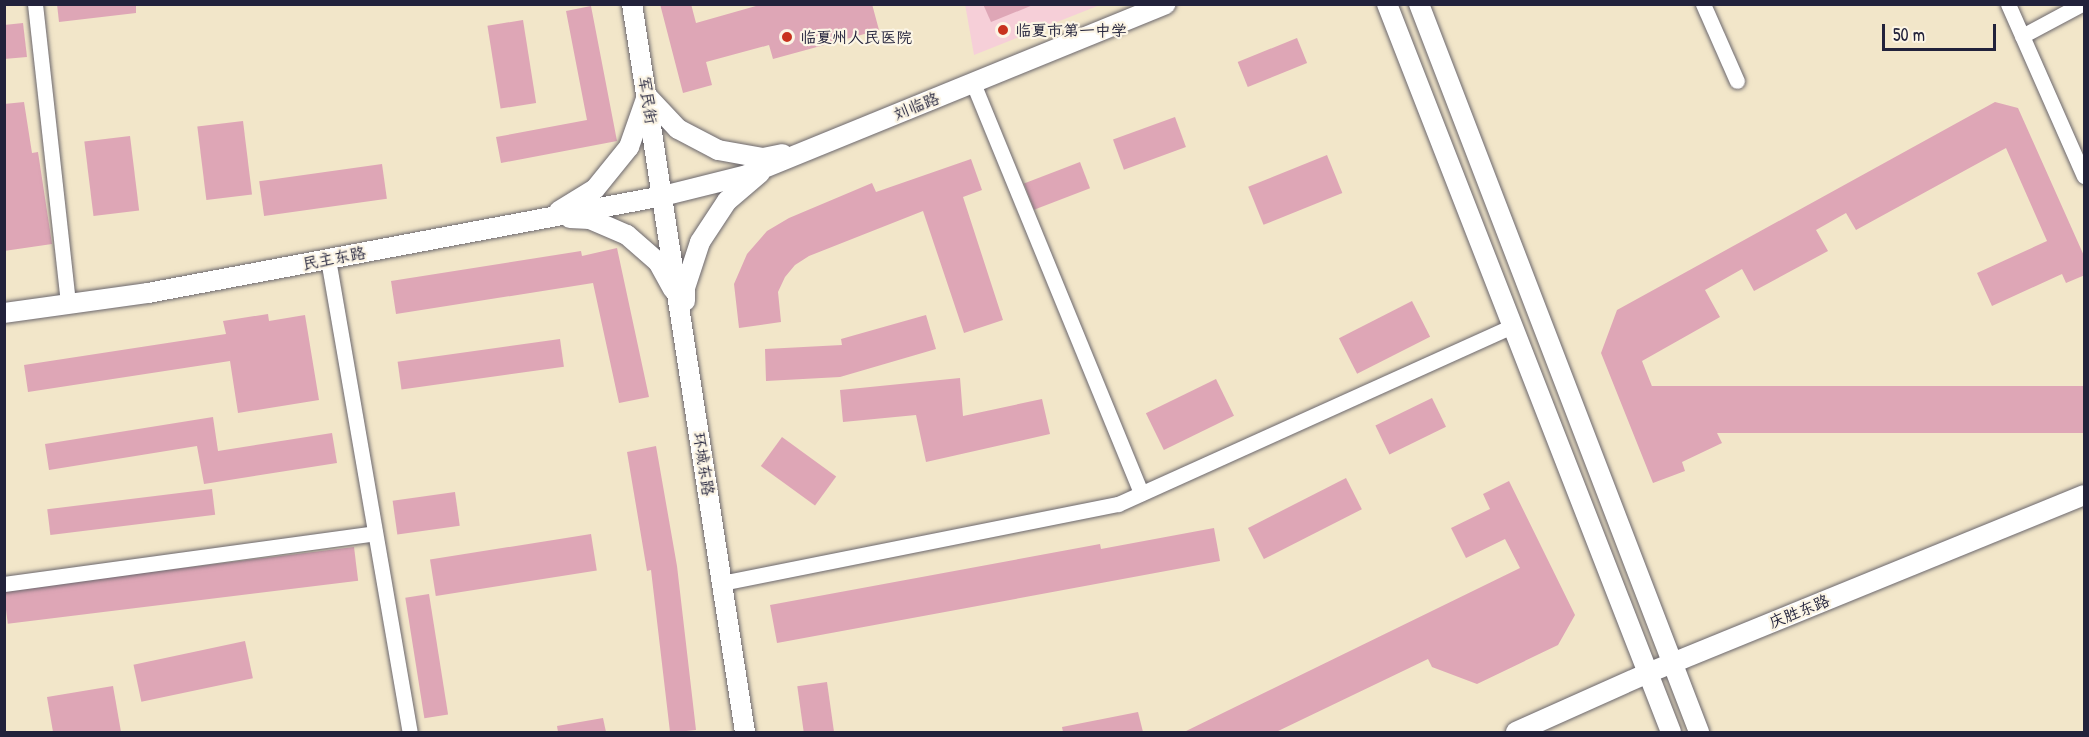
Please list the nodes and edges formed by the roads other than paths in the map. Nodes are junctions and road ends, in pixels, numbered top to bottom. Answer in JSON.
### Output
{"nodes":[{"id":1,"x":34,"y":4,"type":"edge"},
{"id":2,"x":632,"y":4,"type":"edge"},
{"id":3,"x":1165,"y":4,"type":"edge"},
{"id":4,"x":1387,"y":4,"type":"edge"},
{"id":5,"x":1419,"y":4,"type":"edge"},
{"id":6,"x":1703,"y":4,"type":"edge"},
{"id":7,"x":2008,"y":4,"type":"edge"},
{"id":8,"x":2082,"y":4,"type":"edge"},
{"id":9,"x":2022,"y":36,"type":"junction"},
{"id":10,"x":1737,"y":81,"type":"dead end"},
{"id":11,"x":973,"y":83,"type":"junction"},
{"id":12,"x":647,"y":96,"type":"junction"},
{"id":13,"x":808,"y":150,"type":"junction"},
{"id":14,"x":2085,"y":176,"type":"edge"},
{"id":15,"x":663,"y":196,"type":"junction"},
{"id":16,"x":549,"y":217,"type":"junction"},
{"id":17,"x":328,"y":259,"type":"junction"},
{"id":18,"x":68,"y":304,"type":"junction"},
{"id":19,"x":4,"y":313,"type":"edge"},
{"id":20,"x":1513,"y":326,"type":"junction"},
{"id":21,"x":685,"y":337,"type":"junction"},
{"id":22,"x":1141,"y":493,"type":"junction"},
{"id":23,"x":2085,"y":495,"type":"edge"},
{"id":24,"x":375,"y":534,"type":"junction"},
{"id":25,"x":4,"y":584,"type":"edge"},
{"id":26,"x":722,"y":584,"type":"junction"},
{"id":27,"x":1672,"y":663,"type":"junction"},
{"id":28,"x":1648,"y":673,"type":"junction"},
{"id":29,"x":410,"y":732,"type":"edge"},
{"id":30,"x":745,"y":732,"type":"edge"},
{"id":31,"x":1516,"y":732,"type":"edge"},
{"id":32,"x":1671,"y":732,"type":"edge"},
{"id":33,"x":1699,"y":732,"type":"edge"}],
"edges":[{"from":1,"to":18,"type":"street"},
{"from":2,"to":12,"type":"main road","name":"军民街"},
{"from":3,"to":11,"type":"main road","name":"刘临路"},
{"from":4,"to":20,"type":"main road"},
{"from":5,"to":27,"type":"main road"},
{"from":6,"to":10,"type":"street"},
{"from":7,"to":9,"type":"street"},
{"from":8,"to":9,"type":"street"},
{"from":9,"to":14,"type":"street"},
{"from":11,"to":13,"type":"main road","name":"刘临路"},
{"from":11,"to":22,"type":"street"},
{"from":12,"to":13,"type":"main road"},
{"from":12,"to":15,"type":"main road","name":"军民街"},
{"from":12,"to":16,"type":"main road"},
{"from":13,"to":15,"type":"main road","name":"刘临路"},
{"from":13,"to":21,"type":"main road"},
{"from":15,"to":16,"type":"main road","name":"民主东路"},
{"from":15,"to":21,"type":"main road","name":"环城东路"},
{"from":16,"to":17,"type":"main road","name":"民主东路"},
{"from":16,"to":21,"type":"main road"},
{"from":17,"to":18,"type":"main road","name":"民主东路"},
{"from":17,"to":24,"type":"street"},
{"from":18,"to":19,"type":"main road","name":"民主东路"},
{"from":20,"to":22,"type":"street"},
{"from":20,"to":28,"type":"main road"},
{"from":21,"to":26,"type":"main road","name":"环城东路"},
{"from":22,"to":26,"type":"street"},
{"from":23,"to":27,"type":"main road","name":"庆胜东路"},
{"from":24,"to":25,"type":"street"},
{"from":24,"to":29,"type":"street"},
{"from":26,"to":30,"type":"main road","name":"环城东路"},
{"from":27,"to":28,"type":"main road","name":"庆胜东路"},
{"from":27,"to":33,"type":"main road"},
{"from":28,"to":31,"type":"main road","name":"庆胜东路"},
{"from":28,"to":32,"type":"main road"}]}
